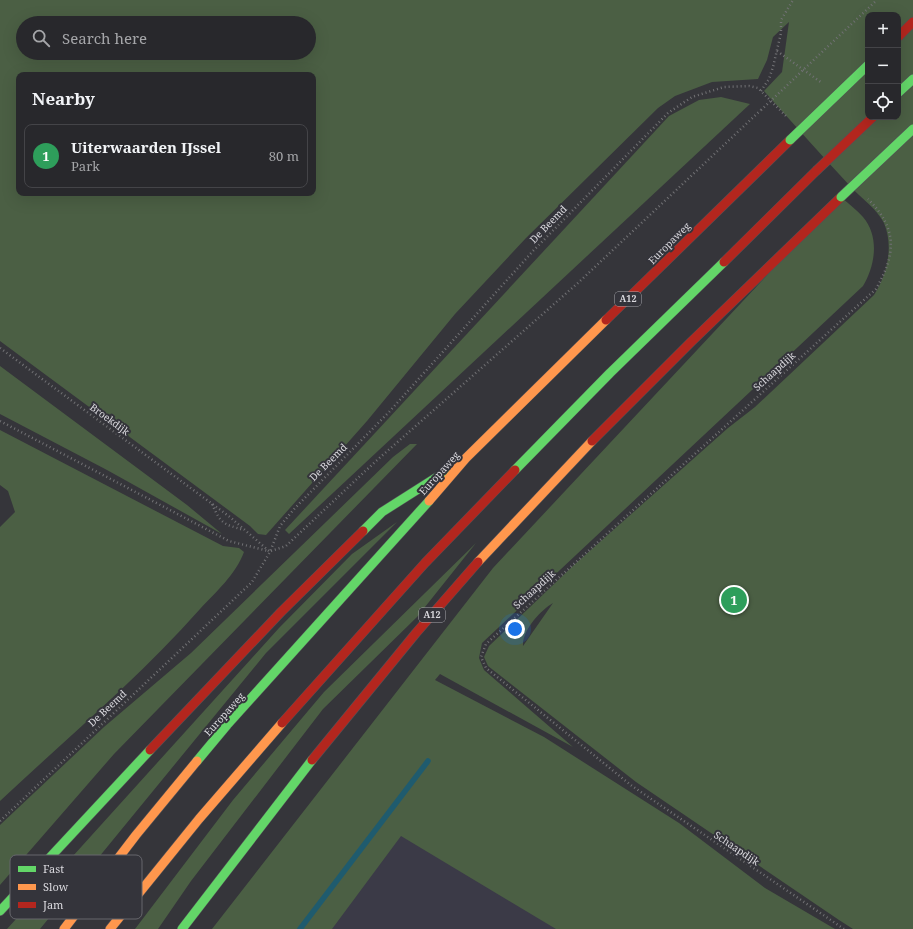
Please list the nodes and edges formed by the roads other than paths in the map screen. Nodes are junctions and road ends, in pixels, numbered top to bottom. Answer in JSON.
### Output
{"nodes":[{"id":1,"x":913,"y":22,"type":"edge"},
{"id":2,"x":901,"y":34,"type":"edge"},
{"id":3,"x":865,"y":68,"type":"edge"},
{"id":4,"x":913,"y":79,"type":"edge"},
{"id":5,"x":901,"y":90,"type":"edge"},
{"id":6,"x":870,"y":120,"type":"edge"},
{"id":7,"x":913,"y":129,"type":"edge"},
{"id":8,"x":466,"y":458,"type":"junction"},
{"id":9,"x":51,"y":855,"type":"edge"},
{"id":10,"x":120,"y":855,"type":"edge"},
{"id":11,"x":142,"y":890,"type":"edge"},
{"id":12,"x":10,"y":900,"type":"edge"},
{"id":13,"x":0,"y":911,"type":"edge"},
{"id":14,"x":72,"y":919,"type":"edge"},
{"id":15,"x":118,"y":919,"type":"edge"},
{"id":16,"x":64,"y":929,"type":"edge"},
{"id":17,"x":110,"y":929,"type":"edge"},
{"id":18,"x":182,"y":929,"type":"edge"}],
"edges":[{"from":1,"to":2,"type":"highway"},
{"from":3,"to":8,"type":"highway","name":"Europaweg","number":"A12","bridge":true},
{"from":4,"to":5,"type":"highway"},
{"from":6,"to":11,"type":"highway","bridge":true},
{"from":7,"to":18,"type":"highway","number":"A12","bridge":true},
{"from":8,"to":9,"type":"highway","number":"A12"},
{"from":8,"to":10,"type":"highway","name":"Europaweg","number":"A12"},
{"from":12,"to":13,"type":"highway","number":"A12"},
{"from":14,"to":16,"type":"highway","name":"Europaweg","number":"A12"},
{"from":15,"to":17,"type":"highway","bridge":true}]}
